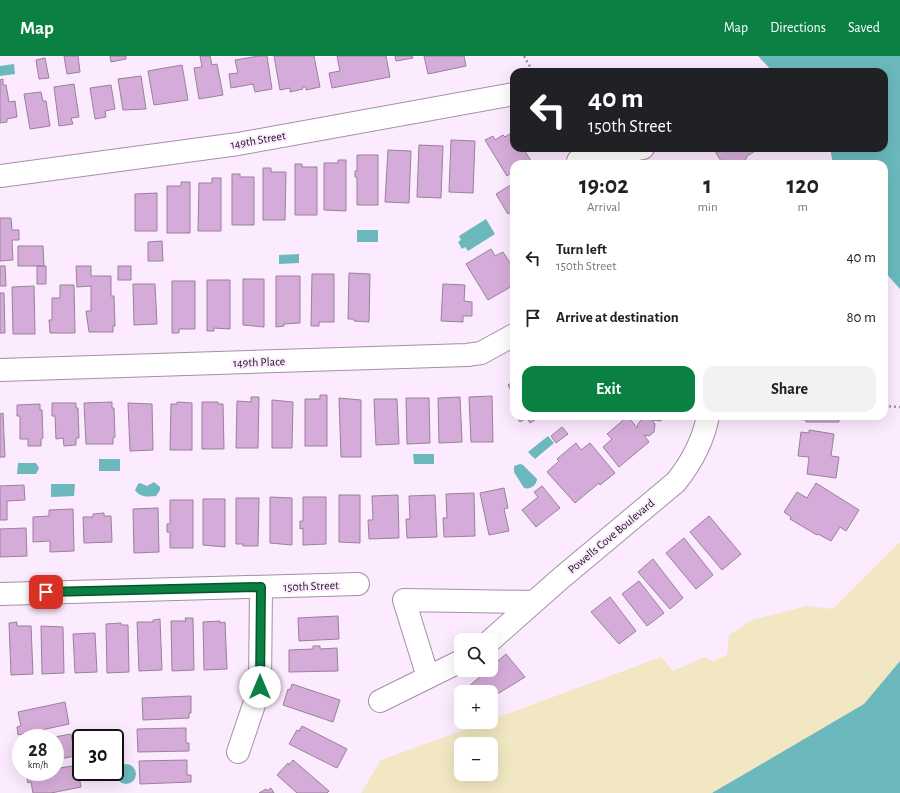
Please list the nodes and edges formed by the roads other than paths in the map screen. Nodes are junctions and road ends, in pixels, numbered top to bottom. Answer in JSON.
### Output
{"nodes":[{"id":1,"x":510,"y":95,"type":"edge"},
{"id":2,"x":616,"y":152,"type":"edge"},
{"id":3,"x":576,"y":158,"type":"edge"},
{"id":4,"x":0,"y":176,"type":"edge"},
{"id":5,"x":510,"y":337,"type":"edge"},
{"id":6,"x":0,"y":370,"type":"edge"},
{"id":7,"x":707,"y":420,"type":"edge"},
{"id":8,"x":358,"y":584,"type":"dead end"},
{"id":9,"x":261,"y":587,"type":"junction"},
{"id":10,"x":0,"y":594,"type":"edge"},
{"id":11,"x":534,"y":602,"type":"junction"},
{"id":12,"x":498,"y":634,"type":"edge"},
{"id":13,"x":454,"y":664,"type":"edge"},
{"id":14,"x":428,"y":677,"type":"junction"},
{"id":15,"x":380,"y":701,"type":"dead end"},
{"id":16,"x":238,"y":752,"type":"dead end"}],
"edges":[{"from":1,"to":4,"type":"street","name":"149th Street"},
{"from":2,"to":3,"type":"street"},
{"from":5,"to":6,"type":"street","name":"149th Place"},
{"from":7,"to":11,"type":"street","name":"Powells Cove Boulevard"},
{"from":8,"to":9,"type":"street","name":"150th Street"},
{"from":9,"to":10,"type":"street","name":"150th Street"},
{"from":9,"to":16,"type":"street"},
{"from":11,"to":12,"type":"street","name":"Powells Cove Boulevard"},
{"from":11,"to":14,"type":"street"},
{"from":13,"to":14,"type":"street"},
{"from":14,"to":15,"type":"street"}]}
